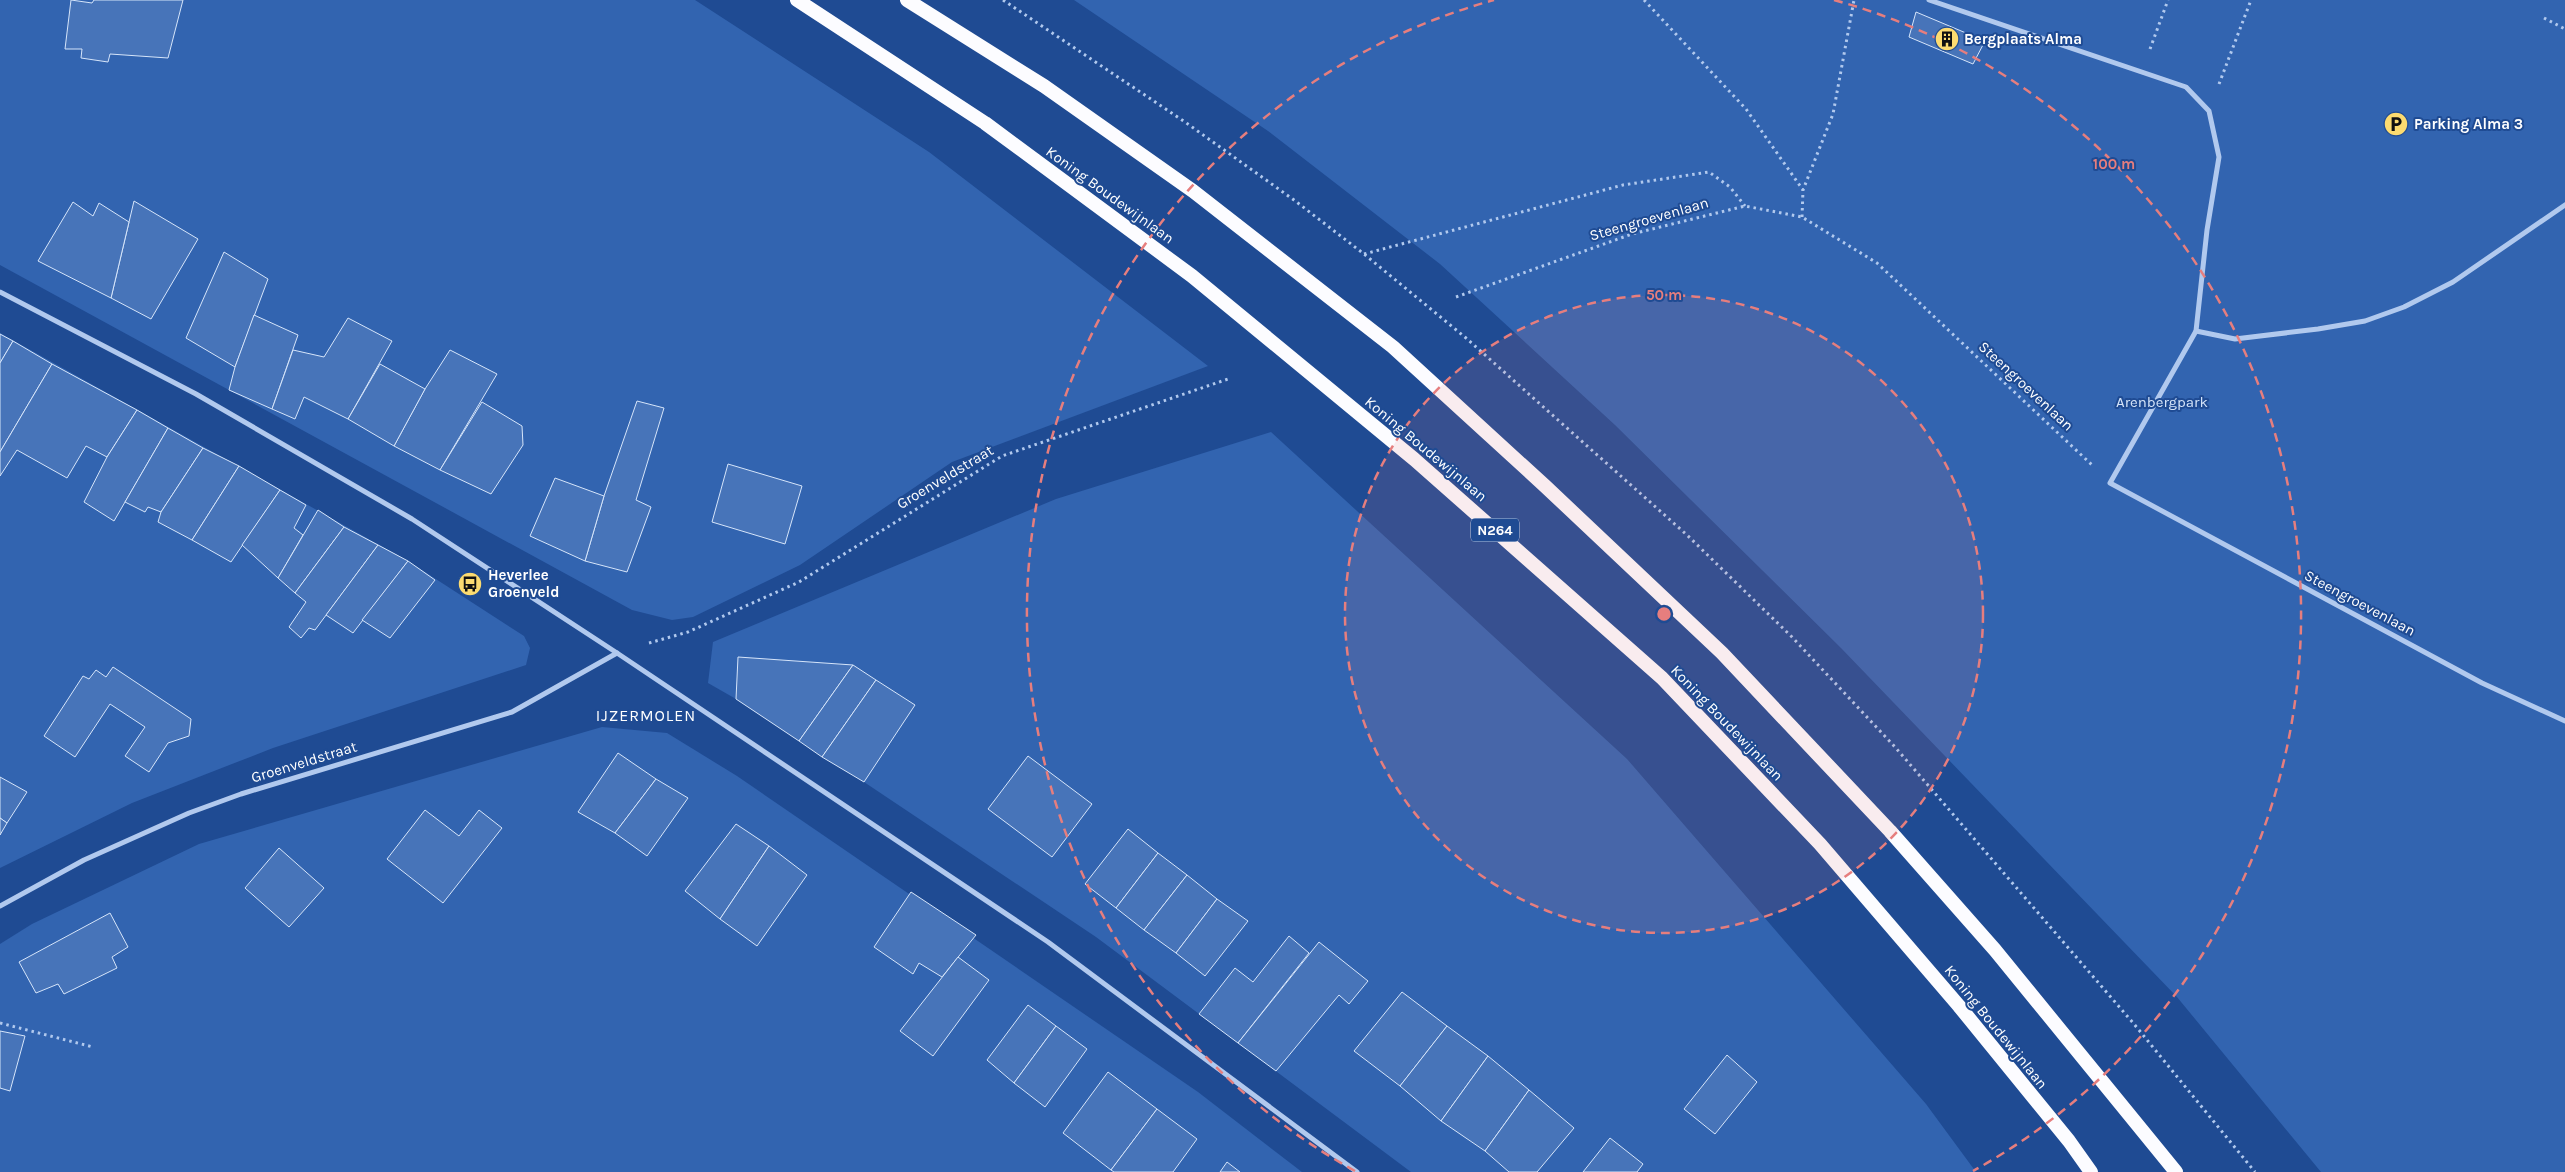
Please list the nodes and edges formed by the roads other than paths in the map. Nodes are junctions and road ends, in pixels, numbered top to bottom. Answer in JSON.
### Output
{"nodes":[{"id":1,"x":797,"y":0,"type":"edge"},
{"id":2,"x":907,"y":0,"type":"edge"},
{"id":3,"x":1929,"y":0,"type":"edge"},
{"id":4,"x":2565,"y":205,"type":"edge"},
{"id":5,"x":0,"y":292,"type":"edge"},
{"id":6,"x":2196,"y":332,"type":"junction"},
{"id":7,"x":618,"y":652,"type":"junction"},
{"id":8,"x":2565,"y":721,"type":"edge"},
{"id":9,"x":0,"y":906,"type":"edge"},
{"id":10,"x":1357,"y":1172,"type":"edge"},
{"id":11,"x":2091,"y":1172,"type":"edge"},
{"id":12,"x":2176,"y":1172,"type":"edge"}],
"edges":[{"from":1,"to":11,"type":"highway","name":"Koning Boudewijnlaan","number":"N264"},
{"from":2,"to":12,"type":"highway"},
{"from":3,"to":6,"type":"street"},
{"from":4,"to":6,"type":"street"},
{"from":5,"to":7,"type":"street"},
{"from":6,"to":8,"type":"street","name":"Steengroevenlaan"},
{"from":7,"to":9,"type":"street","name":"Groenveldstraat"},
{"from":7,"to":10,"type":"street"}]}
